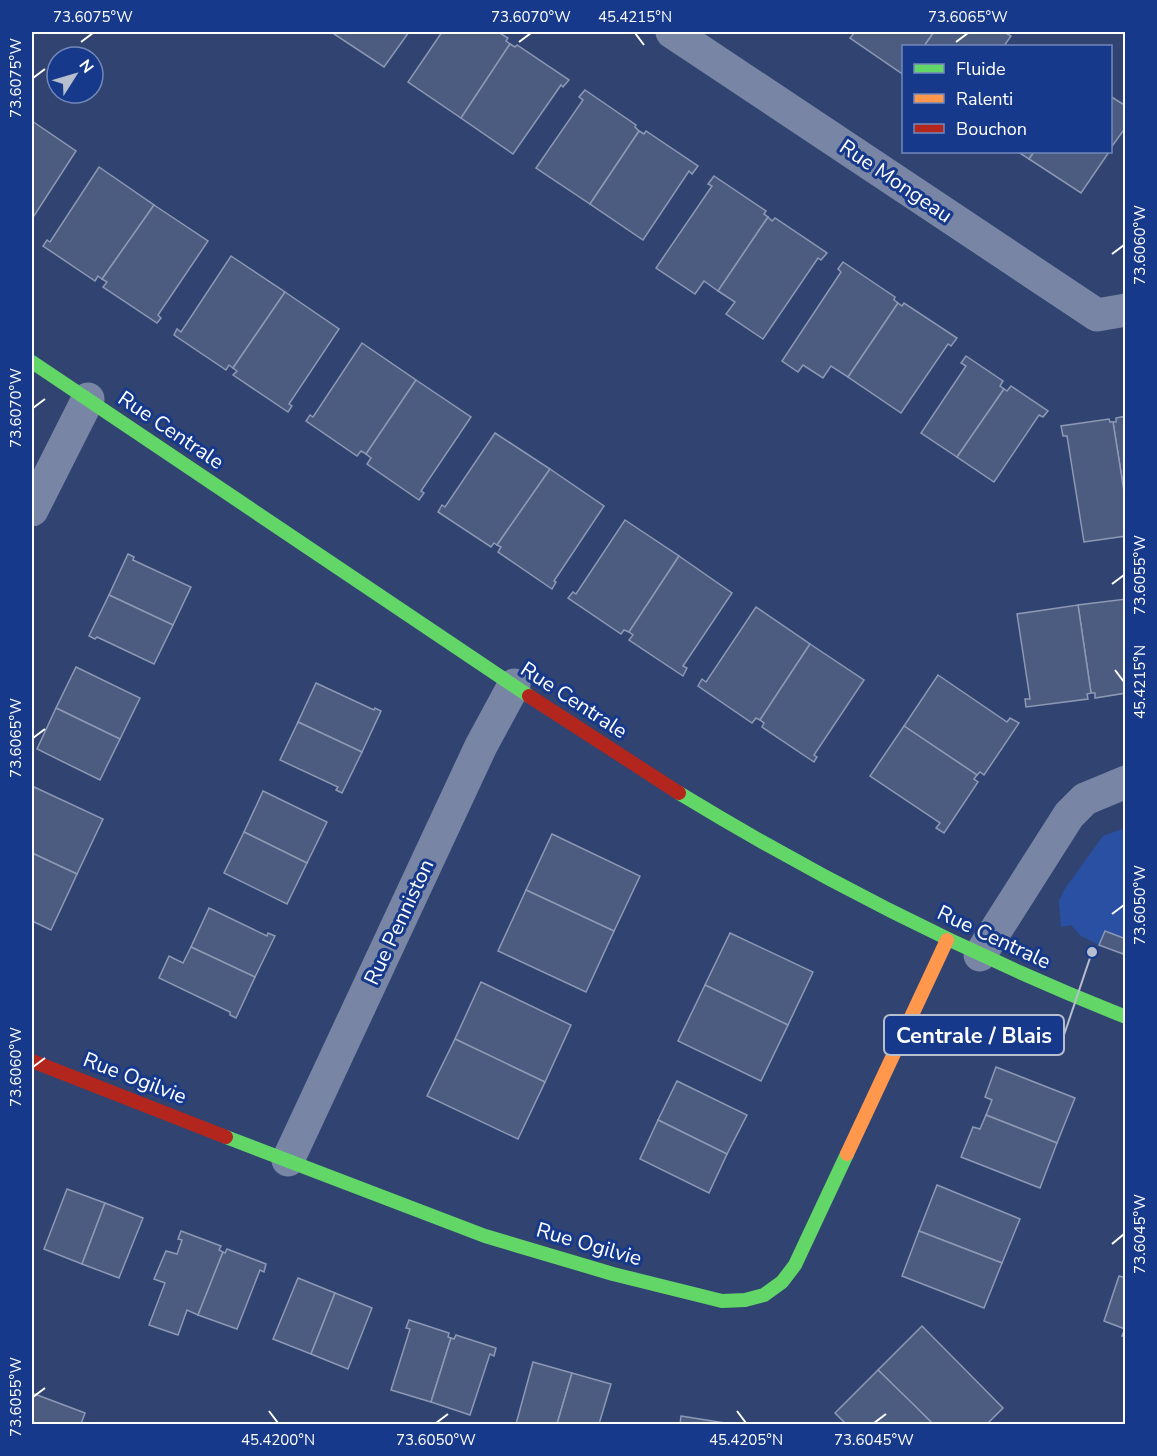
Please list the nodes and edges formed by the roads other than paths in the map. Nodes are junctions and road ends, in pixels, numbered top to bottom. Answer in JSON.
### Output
{"nodes":[{"id":1,"x":672,"y":32,"type":"edge"},
{"id":2,"x":1125,"y":310,"type":"edge"},
{"id":3,"x":32,"y":362,"type":"edge"},
{"id":4,"x":88,"y":399,"type":"junction"},
{"id":5,"x":32,"y":510,"type":"edge"},
{"id":6,"x":514,"y":685,"type":"junction"},
{"id":7,"x":1125,"y":782,"type":"edge"},
{"id":8,"x":947,"y":940,"type":"junction"},
{"id":9,"x":980,"y":955,"type":"junction"},
{"id":10,"x":1125,"y":1017,"type":"edge"},
{"id":11,"x":32,"y":1061,"type":"edge"},
{"id":12,"x":288,"y":1160,"type":"junction"}],
"edges":[{"from":1,"to":2,"type":"street","name":"Rue Mongeau"},
{"from":3,"to":4,"type":"street","name":"Rue Centrale"},
{"from":4,"to":5,"type":"street"},
{"from":4,"to":6,"type":"street","name":"Rue Centrale"},
{"from":6,"to":8,"type":"street","name":"Rue Centrale"},
{"from":6,"to":12,"type":"street","name":"Rue Penniston"},
{"from":7,"to":9,"type":"street"},
{"from":8,"to":9,"type":"street","name":"Rue Centrale"},
{"from":8,"to":12,"type":"street","name":"Rue Ogilvie"},
{"from":9,"to":10,"type":"street","name":"Rue Centrale"},
{"from":11,"to":12,"type":"street","name":"Rue Ogilvie"}]}
